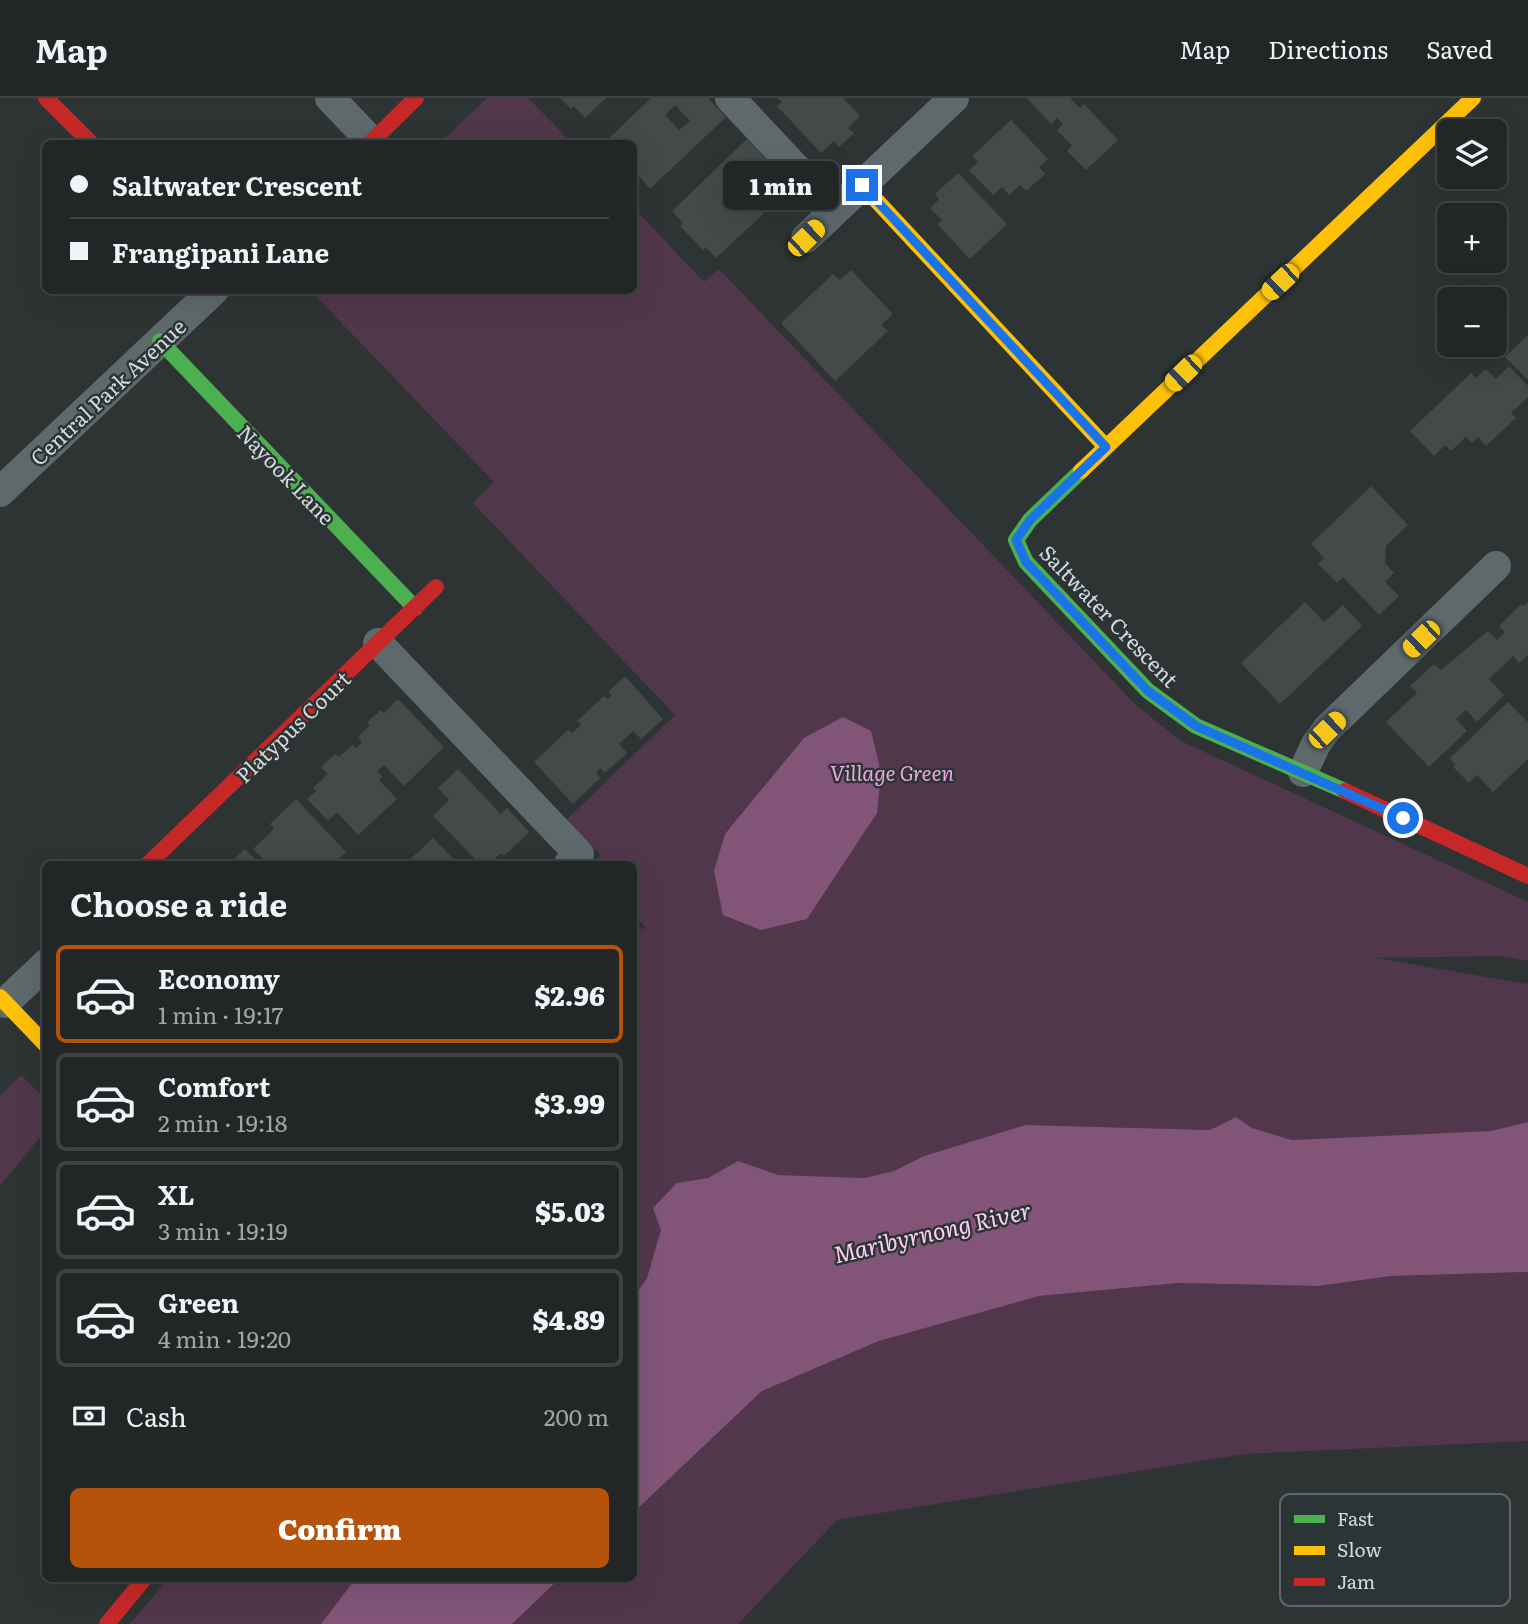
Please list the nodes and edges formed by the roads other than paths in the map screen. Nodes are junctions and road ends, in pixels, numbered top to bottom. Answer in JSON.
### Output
{"nodes":[{"id":1,"x":46,"y":98,"type":"edge"},
{"id":2,"x":330,"y":98,"type":"edge"},
{"id":3,"x":416,"y":98,"type":"edge"},
{"id":4,"x":730,"y":98,"type":"edge"},
{"id":5,"x":954,"y":98,"type":"edge"},
{"id":6,"x":1473,"y":98,"type":"edge"},
{"id":7,"x":88,"y":140,"type":"edge"},
{"id":8,"x":368,"y":140,"type":"edge"},
{"id":9,"x":372,"y":140,"type":"edge"},
{"id":10,"x":862,"y":185,"type":"junction"},
{"id":11,"x":835,"y":210,"type":"junction"},
{"id":12,"x":806,"y":238,"type":"dead end"},
{"id":13,"x":210,"y":294,"type":"edge"},
{"id":14,"x":160,"y":341,"type":"junction"},
{"id":15,"x":1106,"y":447,"type":"junction"},
{"id":16,"x":0,"y":492,"type":"edge"},
{"id":17,"x":1496,"y":566,"type":"dead end"},
{"id":18,"x":436,"y":587,"type":"dead end"},
{"id":19,"x":415,"y":608,"type":"junction"},
{"id":20,"x":378,"y":643,"type":"junction"},
{"id":21,"x":1303,"y":772,"type":"junction"},
{"id":22,"x":574,"y":859,"type":"edge"},
{"id":23,"x":151,"y":861,"type":"edge"},
{"id":24,"x":1528,"y":876,"type":"edge"},
{"id":25,"x":42,"y":967,"type":"edge"},
{"id":26,"x":3,"y":1000,"type":"edge"},
{"id":27,"x":42,"y":1041,"type":"edge"},
{"id":28,"x":142,"y":1582,"type":"edge"},
{"id":29,"x":107,"y":1624,"type":"edge"}],
"edges":[{"from":1,"to":7,"type":"street"},
{"from":2,"to":8,"type":"street"},
{"from":3,"to":9,"type":"street"},
{"from":4,"to":11,"type":"street"},
{"from":5,"to":10,"type":"street"},
{"from":6,"to":15,"type":"street","name":"Saltwater Crescent"},
{"from":10,"to":11,"type":"street"},
{"from":10,"to":15,"type":"street"},
{"from":11,"to":12,"type":"street"},
{"from":13,"to":14,"type":"street","name":"Central Park Avenue"},
{"from":14,"to":16,"type":"street","name":"Central Park Avenue"},
{"from":14,"to":19,"type":"street","name":"Nayook Lane"},
{"from":15,"to":21,"type":"street","name":"Saltwater Crescent"},
{"from":17,"to":21,"type":"street"},
{"from":18,"to":19,"type":"street","name":"Platypus Court"},
{"from":19,"to":20,"type":"street","name":"Platypus Court"},
{"from":20,"to":22,"type":"street"},
{"from":20,"to":23,"type":"street","name":"Platypus Court"},
{"from":21,"to":24,"type":"street","name":"Saltwater Crescent"},
{"from":25,"to":26,"type":"street"},
{"from":26,"to":27,"type":"street"},
{"from":28,"to":29,"type":"street"}]}
